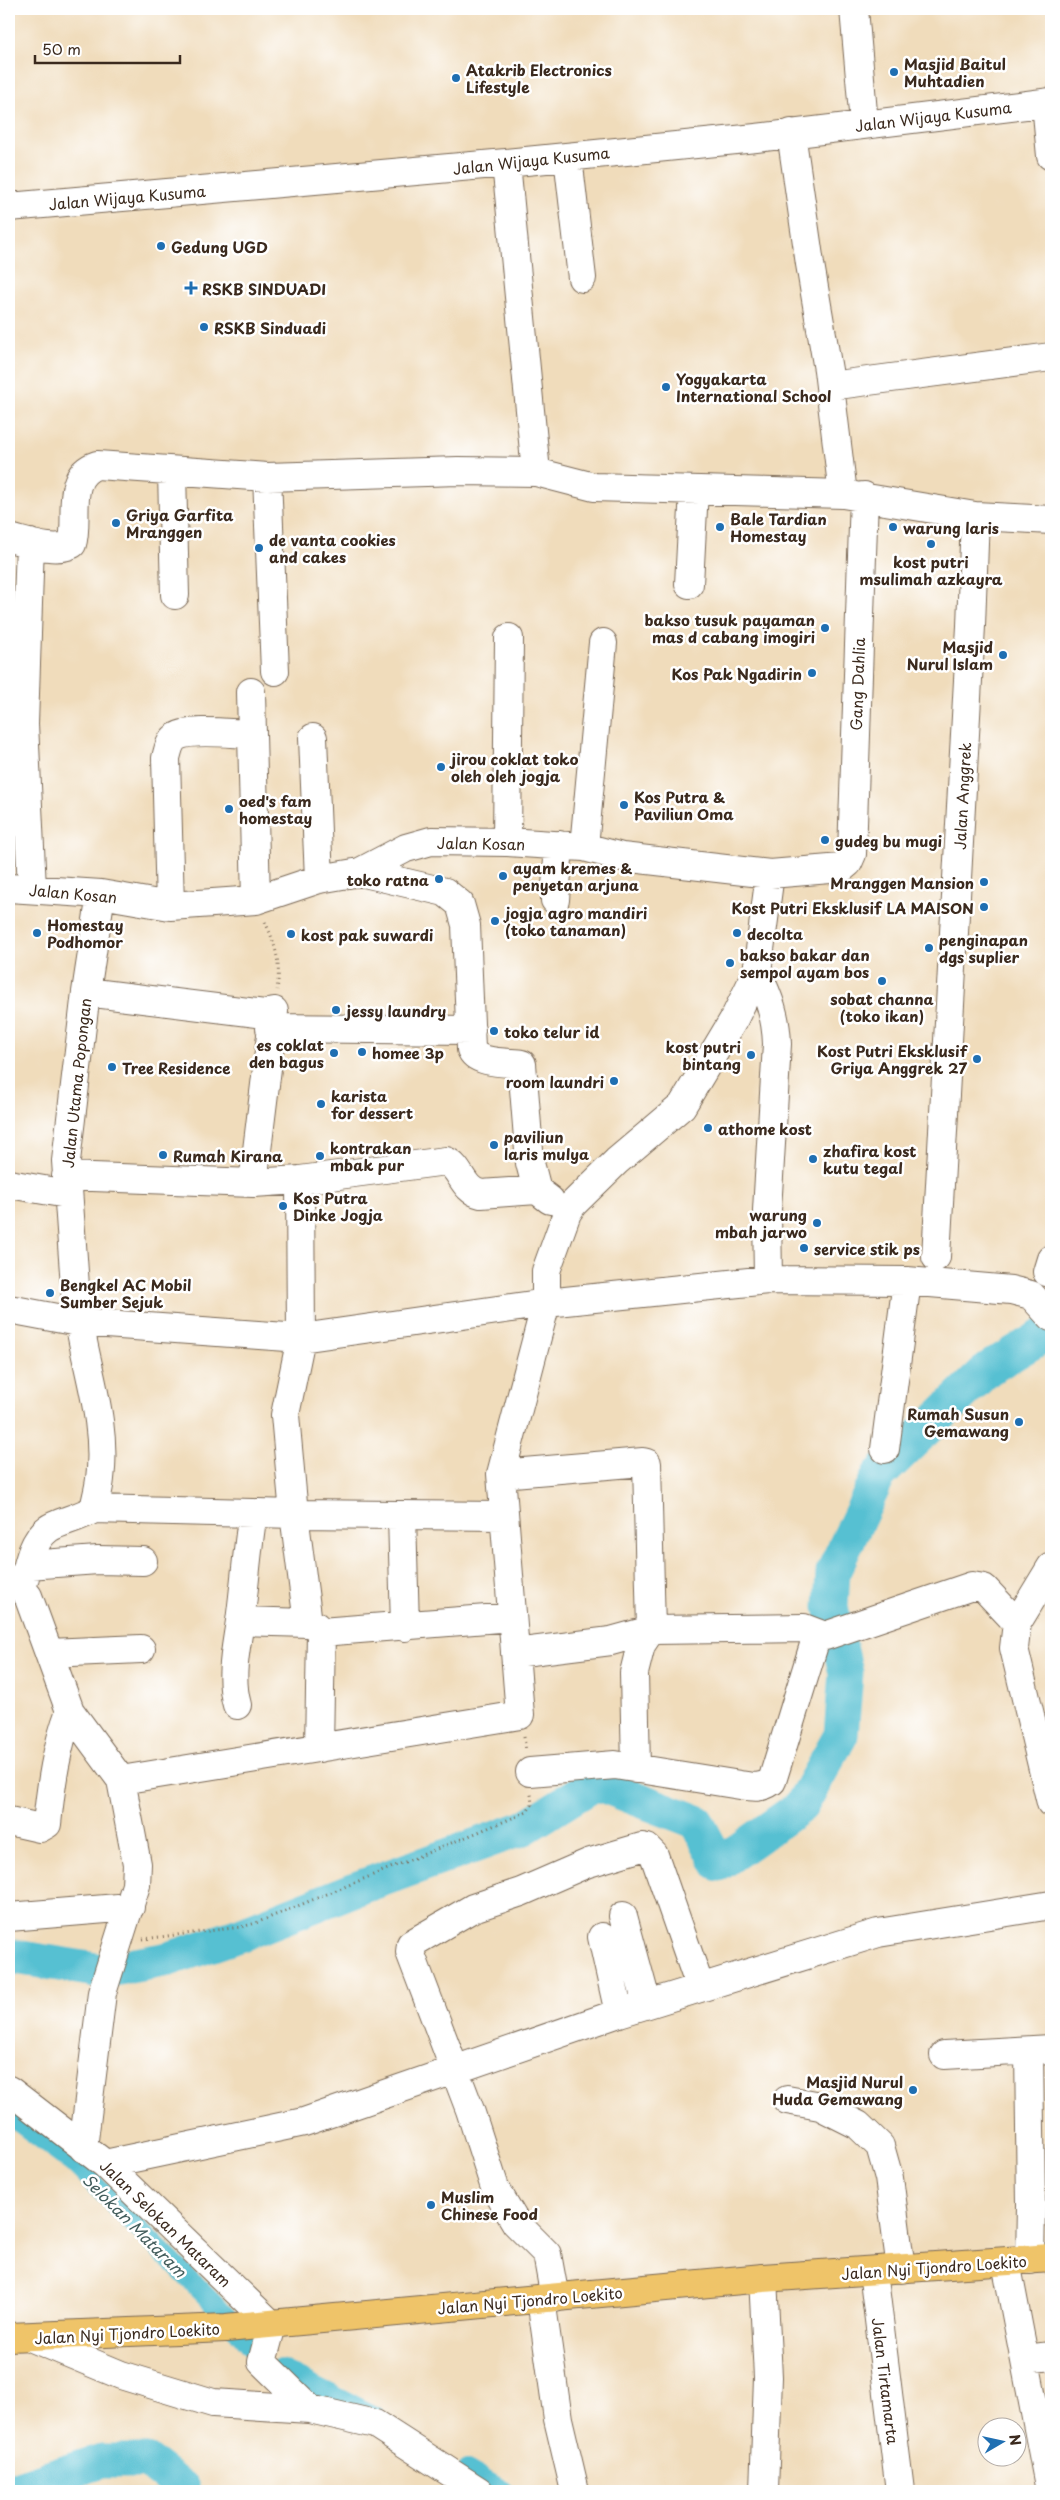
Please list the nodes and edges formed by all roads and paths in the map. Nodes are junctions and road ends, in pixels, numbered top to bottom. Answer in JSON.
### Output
{"nodes":[{"id":1,"x":854,"y":9,"type":"edge"},
{"id":2,"x":1048,"y":103,"type":"edge"},
{"id":3,"x":864,"y":124,"type":"junction"},
{"id":4,"x":791,"y":133,"type":"junction"},
{"id":5,"x":1051,"y":156,"type":"edge"},
{"id":6,"x":568,"y":157,"type":"junction"},
{"id":7,"x":506,"y":163,"type":"junction"},
{"id":8,"x":9,"y":207,"type":"edge"},
{"id":9,"x":582,"y":278,"type":"dead end"},
{"id":10,"x":1051,"y":357,"type":"edge"},
{"id":11,"x":830,"y":386,"type":"junction"},
{"id":12,"x":172,"y":472,"type":"junction"},
{"id":13,"x":536,"y":472,"type":"junction"},
{"id":14,"x":267,"y":477,"type":"junction"},
{"id":15,"x":694,"y":490,"type":"junction"},
{"id":16,"x":853,"y":495,"type":"junction"},
{"id":17,"x":975,"y":516,"type":"junction"},
{"id":18,"x":1051,"y":520,"type":"edge"},
{"id":19,"x":20,"y":541,"type":"edge"},
{"id":20,"x":689,"y":584,"type":"dead end"},
{"id":21,"x":175,"y":595,"type":"dead end"},
{"id":22,"x":509,"y":638,"type":"dead end"},
{"id":23,"x":603,"y":643,"type":"dead end"},
{"id":24,"x":275,"y":671,"type":"dead end"},
{"id":25,"x":251,"y":692,"type":"dead end"},
{"id":26,"x":252,"y":734,"type":"junction"},
{"id":27,"x":313,"y":738,"type":"dead end"},
{"id":28,"x":507,"y":842,"type":"junction"},
{"id":29,"x":571,"y":846,"type":"junction"},
{"id":30,"x":842,"y":868,"type":"joint"},
{"id":31,"x":360,"y":872,"type":"junction"},
{"id":32,"x":770,"y":874,"type":"junction"},
{"id":33,"x":319,"y":879,"type":"junction"},
{"id":34,"x":20,"y":888,"type":"edge"},
{"id":35,"x":101,"y":894,"type":"junction"},
{"id":36,"x":256,"y":900,"type":"junction"},
{"id":37,"x":555,"y":900,"type":"dead end"},
{"id":38,"x":170,"y":906,"type":"junction"},
{"id":39,"x":757,"y":972,"type":"junction"},
{"id":40,"x":86,"y":992,"type":"junction"},
{"id":41,"x":273,"y":1017,"type":"junction"},
{"id":42,"x":471,"y":1030,"type":"junction"},
{"id":43,"x":300,"y":1180,"type":"junction"},
{"id":44,"x":253,"y":1183,"type":"junction"},
{"id":45,"x":9,"y":1184,"type":"edge"},
{"id":46,"x":66,"y":1185,"type":"junction"},
{"id":47,"x":537,"y":1190,"type":"junction"},
{"id":48,"x":567,"y":1213,"type":"junction"},
{"id":49,"x":936,"y":1257,"type":"dead end"},
{"id":50,"x":768,"y":1280,"type":"junction"},
{"id":51,"x":907,"y":1281,"type":"junction"},
{"id":52,"x":546,"y":1303,"type":"junction"},
{"id":53,"x":9,"y":1309,"type":"edge"},
{"id":54,"x":1045,"y":1310,"type":"edge"},
{"id":55,"x":78,"y":1322,"type":"junction"},
{"id":56,"x":301,"y":1338,"type":"junction"},
{"id":57,"x":885,"y":1449,"type":"dead end"},
{"id":58,"x":501,"y":1474,"type":"junction"},
{"id":59,"x":94,"y":1509,"type":"junction"},
{"id":60,"x":253,"y":1513,"type":"junction"},
{"id":61,"x":294,"y":1514,"type":"junction"},
{"id":62,"x":402,"y":1515,"type":"junction"},
{"id":63,"x":504,"y":1516,"type":"junction"},
{"id":64,"x":143,"y":1561,"type":"dead end"},
{"id":65,"x":1051,"y":1567,"type":"edge"},
{"id":66,"x":20,"y":1578,"type":"edge"},
{"id":67,"x":512,"y":1617,"type":"junction"},
{"id":68,"x":240,"y":1622,"type":"junction"},
{"id":69,"x":1018,"y":1624,"type":"junction"},
{"id":70,"x":405,"y":1627,"type":"junction"},
{"id":71,"x":315,"y":1628,"type":"junction"},
{"id":72,"x":651,"y":1630,"type":"junction"},
{"id":73,"x":822,"y":1635,"type":"junction"},
{"id":74,"x":141,"y":1649,"type":"dead end"},
{"id":75,"x":48,"y":1653,"type":"junction"},
{"id":76,"x":515,"y":1653,"type":"junction"},
{"id":77,"x":237,"y":1705,"type":"dead end"},
{"id":78,"x":70,"y":1711,"type":"junction"},
{"id":79,"x":520,"y":1715,"type":"junction"},
{"id":80,"x":319,"y":1748,"type":"junction"},
{"id":81,"x":636,"y":1769,"type":"junction"},
{"id":82,"x":530,"y":1772,"type":"junction"},
{"id":83,"x":121,"y":1780,"type":"junction"},
{"id":84,"x":1051,"y":1803,"type":"edge"},
{"id":85,"x":9,"y":1821,"type":"edge"},
{"id":86,"x":1051,"y":1905,"type":"edge"},
{"id":87,"x":130,"y":1907,"type":"junction"},
{"id":88,"x":624,"y":1916,"type":"dead end"},
{"id":89,"x":9,"y":1917,"type":"edge"},
{"id":90,"x":602,"y":1937,"type":"dead end"},
{"id":91,"x":116,"y":1947,"type":"junction"},
{"id":92,"x":700,"y":1987,"type":"junction"},
{"id":93,"x":647,"y":2004,"type":"junction"},
{"id":94,"x":619,"y":2013,"type":"junction"},
{"id":95,"x":1040,"y":2050,"type":"edge"},
{"id":96,"x":944,"y":2055,"type":"dead end"},
{"id":97,"x":455,"y":2069,"type":"junction"},
{"id":98,"x":9,"y":2090,"type":"edge"},
{"id":99,"x":787,"y":2100,"type":"dead end"},
{"id":100,"x":83,"y":2148,"type":"junction"},
{"id":101,"x":105,"y":2164,"type":"junction"},
{"id":102,"x":1029,"y":2260,"type":"edge"},
{"id":103,"x":901,"y":2269,"type":"junction"},
{"id":104,"x":872,"y":2271,"type":"junction"},
{"id":105,"x":763,"y":2278,"type":"junction"},
{"id":106,"x":548,"y":2298,"type":"junction"},
{"id":107,"x":266,"y":2325,"type":"junction"},
{"id":108,"x":19,"y":2337,"type":"edge"},
{"id":109,"x":1051,"y":2356,"type":"edge"},
{"id":110,"x":1024,"y":2359,"type":"junction"},
{"id":111,"x":310,"y":2409,"type":"junction"},
{"id":112,"x":479,"y":2491,"type":"edge"},
{"id":113,"x":575,"y":2491,"type":"edge"},
{"id":114,"x":764,"y":2491,"type":"edge"},
{"id":115,"x":900,"y":2491,"type":"edge"},
{"id":116,"x":1050,"y":2491,"type":"edge"}],
"edges":[{"from":1,"to":3,"type":"street"},
{"from":2,"to":3,"type":"street","name":"Jalan Wijaya Kusuma"},
{"from":2,"to":5,"type":"street"},
{"from":3,"to":4,"type":"street","name":"Jalan Wijaya Kusuma"},
{"from":4,"to":6,"type":"street","name":"Jalan Wijaya Kusuma"},
{"from":4,"to":11,"type":"street","name":"Gang Dahlia"},
{"from":6,"to":7,"type":"street","name":"Jalan Wijaya Kusuma"},
{"from":6,"to":9,"type":"street"},
{"from":7,"to":8,"type":"street","name":"Jalan Wijaya Kusuma"},
{"from":7,"to":13,"type":"street"},
{"from":10,"to":11,"type":"street"},
{"from":11,"to":16,"type":"street","name":"Gang Dahlia"},
{"from":12,"to":14,"type":"street"},
{"from":12,"to":19,"type":"street"},
{"from":12,"to":21,"type":"street"},
{"from":13,"to":14,"type":"street"},
{"from":13,"to":15,"type":"street"},
{"from":14,"to":24,"type":"street"},
{"from":15,"to":16,"type":"street"},
{"from":15,"to":20,"type":"street"},
{"from":16,"to":17,"type":"street"},
{"from":16,"to":30,"type":"street","name":"Gang Dahlia"},
{"from":17,"to":18,"type":"street"},
{"from":17,"to":49,"type":"street","name":"Jalan Anggrek"},
{"from":19,"to":34,"type":"street"},
{"from":22,"to":28,"type":"street"},
{"from":23,"to":29,"type":"street"},
{"from":25,"to":26,"type":"street"},
{"from":26,"to":36,"type":"street"},
{"from":26,"to":38,"type":"street"},
{"from":27,"to":33,"type":"street"},
{"from":28,"to":29,"type":"street","name":"Jalan Kosan"},
{"from":28,"to":31,"type":"street","name":"Jalan Kosan"},
{"from":29,"to":32,"type":"street","name":"Jalan Kosan"},
{"from":29,"to":37,"type":"street"},
{"from":30,"to":32,"type":"street","name":"Jalan Kosan"},
{"from":31,"to":33,"type":"street","name":"Jalan Kosan"},
{"from":31,"to":42,"type":"street"},
{"from":32,"to":39,"type":"street"},
{"from":33,"to":36,"type":"street","name":"Jalan Kosan"},
{"from":34,"to":35,"type":"street","name":"Jalan Kosan"},
{"from":35,"to":38,"type":"street","name":"Jalan Kosan"},
{"from":35,"to":40,"type":"street","name":"Jalan Utama Popongan"},
{"from":36,"to":38,"type":"street","name":"Jalan Kosan"},
{"from":36,"to":41,"type":"path"},
{"from":39,"to":48,"type":"street"},
{"from":39,"to":50,"type":"street"},
{"from":40,"to":41,"type":"street"},
{"from":40,"to":46,"type":"street","name":"Jalan Utama Popongan"},
{"from":41,"to":42,"type":"street"},
{"from":41,"to":44,"type":"street"},
{"from":42,"to":47,"type":"street"},
{"from":43,"to":44,"type":"street"},
{"from":43,"to":47,"type":"street"},
{"from":43,"to":56,"type":"street"},
{"from":44,"to":46,"type":"street"},
{"from":45,"to":46,"type":"street"},
{"from":46,"to":55,"type":"street","name":"Jalan Utama Popongan"},
{"from":47,"to":48,"type":"street"},
{"from":48,"to":52,"type":"street"},
{"from":50,"to":51,"type":"street"},
{"from":50,"to":52,"type":"street"},
{"from":51,"to":54,"type":"street"},
{"from":51,"to":57,"type":"street"},
{"from":52,"to":56,"type":"street"},
{"from":52,"to":58,"type":"street"},
{"from":53,"to":55,"type":"street"},
{"from":55,"to":56,"type":"street"},
{"from":55,"to":59,"type":"street","name":"Jalan Utama Popongan"},
{"from":56,"to":61,"type":"street"},
{"from":58,"to":63,"type":"street"},
{"from":58,"to":72,"type":"street"},
{"from":59,"to":60,"type":"street"},
{"from":59,"to":66,"type":"street"},
{"from":60,"to":61,"type":"street"},
{"from":60,"to":68,"type":"street"},
{"from":61,"to":62,"type":"street"},
{"from":61,"to":71,"type":"street"},
{"from":62,"to":63,"type":"street"},
{"from":62,"to":70,"type":"street"},
{"from":63,"to":67,"type":"street"},
{"from":64,"to":66,"type":"street"},
{"from":65,"to":69,"type":"street"},
{"from":66,"to":75,"type":"street"},
{"from":67,"to":70,"type":"street"},
{"from":67,"to":76,"type":"street"},
{"from":68,"to":71,"type":"street"},
{"from":68,"to":77,"type":"street"},
{"from":69,"to":73,"type":"street"},
{"from":69,"to":84,"type":"street"},
{"from":70,"to":71,"type":"street"},
{"from":71,"to":80,"type":"street"},
{"from":72,"to":73,"type":"street"},
{"from":72,"to":76,"type":"street"},
{"from":72,"to":81,"type":"street"},
{"from":73,"to":81,"type":"street"},
{"from":74,"to":75,"type":"street"},
{"from":75,"to":78,"type":"street"},
{"from":76,"to":79,"type":"street"},
{"from":78,"to":83,"type":"street"},
{"from":78,"to":85,"type":"street"},
{"from":79,"to":80,"type":"street"},
{"from":79,"to":82,"type":"path"},
{"from":80,"to":83,"type":"street"},
{"from":81,"to":82,"type":"street"},
{"from":82,"to":91,"type":"path"},
{"from":83,"to":87,"type":"street"},
{"from":86,"to":92,"type":"street"},
{"from":87,"to":89,"type":"street"},
{"from":87,"to":91,"type":"street"},
{"from":88,"to":93,"type":"street"},
{"from":90,"to":94,"type":"street"},
{"from":91,"to":100,"type":"street"},
{"from":92,"to":93,"type":"street"},
{"from":92,"to":97,"type":"street"},
{"from":93,"to":94,"type":"street"},
{"from":94,"to":97,"type":"street"},
{"from":95,"to":96,"type":"street"},
{"from":95,"to":102,"type":"street"},
{"from":97,"to":101,"type":"street"},
{"from":97,"to":106,"type":"street"},
{"from":98,"to":100,"type":"street","name":"Jalan Selokan Mataram"},
{"from":99,"to":103,"type":"street"},
{"from":100,"to":101,"type":"street","name":"Jalan Selokan Mataram"},
{"from":101,"to":107,"type":"street","name":"Jalan Selokan Mataram"},
{"from":102,"to":103,"type":"main road","name":"Jalan Nyi Tjondro Loekito"},
{"from":102,"to":110,"type":"street"},
{"from":103,"to":104,"type":"main road","name":"Jalan Nyi Tjondro Loekito"},
{"from":104,"to":105,"type":"main road","name":"Jalan Nyi Tjondro Loekito"},
{"from":104,"to":115,"type":"street","name":"Jalan Tirtamarta"},
{"from":105,"to":106,"type":"main road","name":"Jalan Nyi Tjondro Loekito"},
{"from":105,"to":114,"type":"street"},
{"from":106,"to":107,"type":"main road","name":"Jalan Nyi Tjondro Loekito"},
{"from":106,"to":113,"type":"street"},
{"from":107,"to":108,"type":"main road","name":"Jalan Nyi Tjondro Loekito"},
{"from":107,"to":111,"type":"street"},
{"from":108,"to":111,"type":"street"},
{"from":109,"to":110,"type":"street"},
{"from":110,"to":116,"type":"street"},
{"from":111,"to":112,"type":"street"}]}
